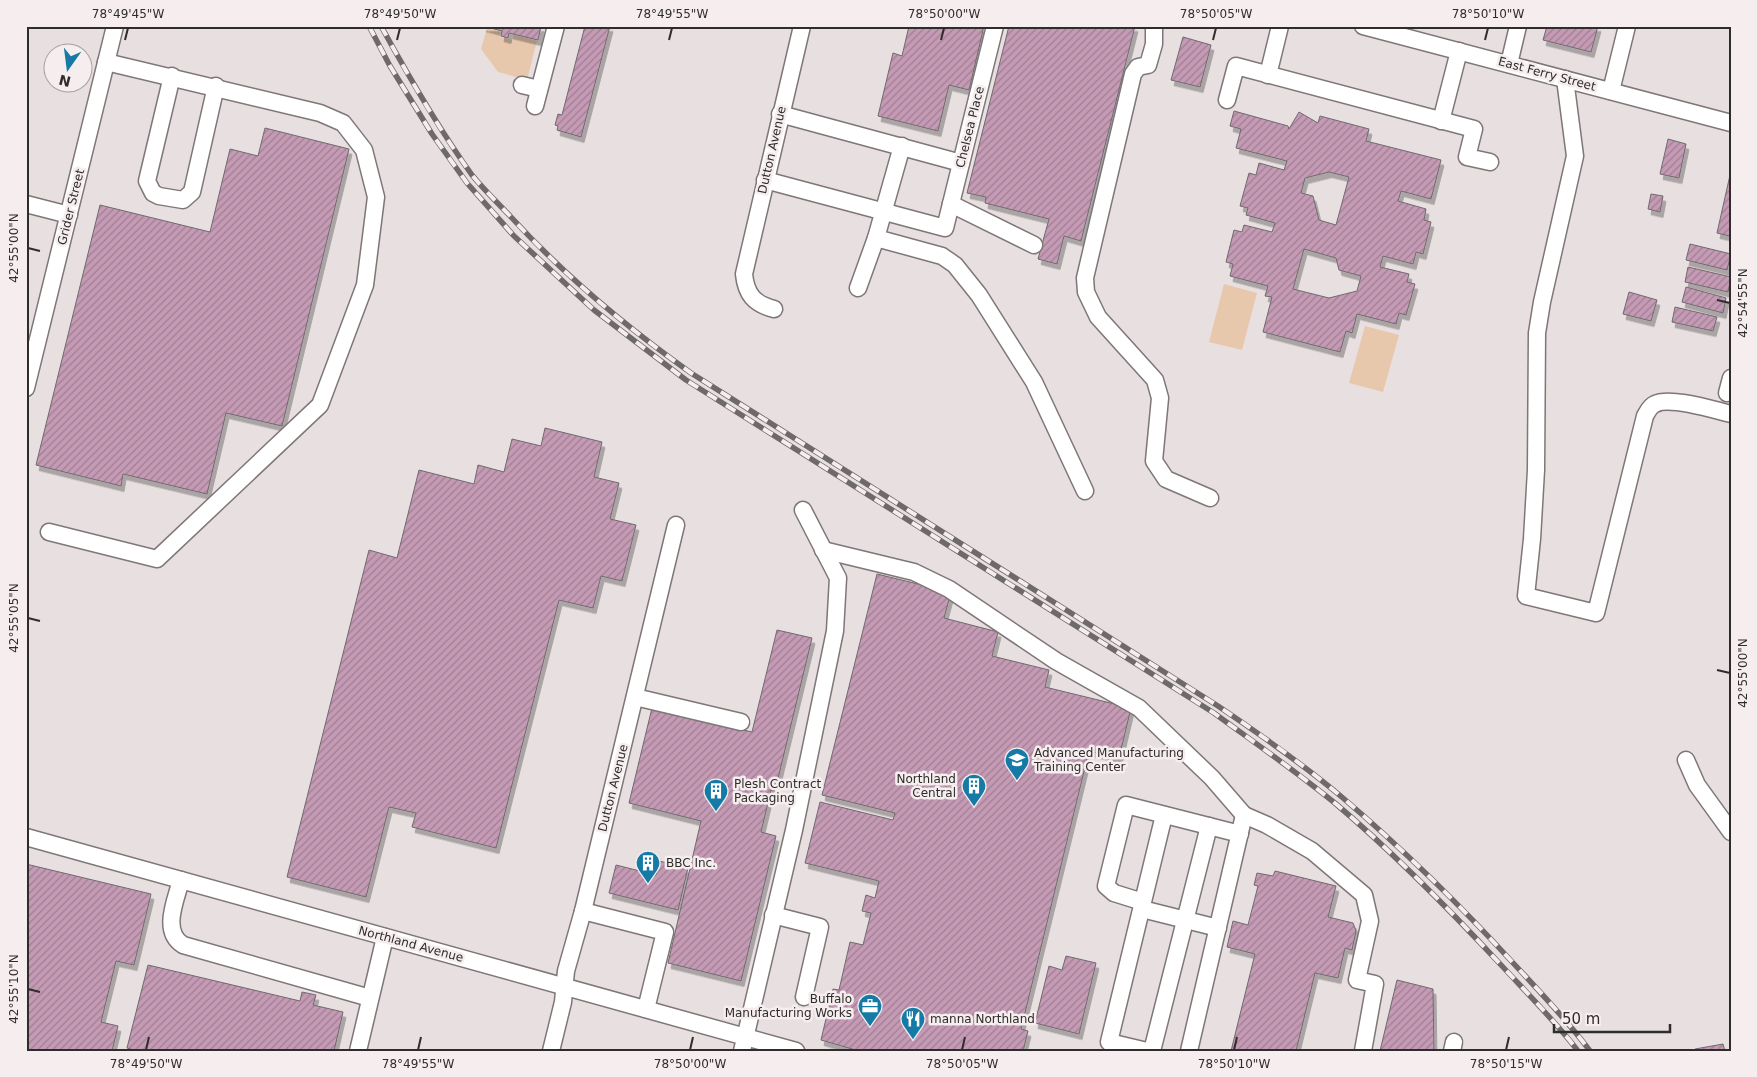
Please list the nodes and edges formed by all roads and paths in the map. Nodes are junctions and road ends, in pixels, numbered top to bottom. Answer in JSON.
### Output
{"nodes":[{"id":1,"x":115,"y":26,"type":"edge"},
{"id":2,"x":556,"y":26,"type":"edge"},
{"id":3,"x":802,"y":26,"type":"edge"},
{"id":4,"x":995,"y":26,"type":"edge"},
{"id":5,"x":1154,"y":26,"type":"edge"},
{"id":6,"x":1280,"y":26,"type":"edge"},
{"id":7,"x":1363,"y":26,"type":"edge"},
{"id":8,"x":1518,"y":26,"type":"edge"},
{"id":9,"x":1627,"y":26,"type":"edge"},
{"id":10,"x":1459,"y":52,"type":"junction"},
{"id":11,"x":106,"y":62,"type":"junction"},
{"id":12,"x":1509,"y":64,"type":"junction"},
{"id":13,"x":1268,"y":75,"type":"junction"},
{"id":14,"x":172,"y":76,"type":"junction"},
{"id":15,"x":1565,"y":79,"type":"junction"},
{"id":16,"x":522,"y":85,"type":"dead end"},
{"id":17,"x":216,"y":86,"type":"junction"},
{"id":18,"x":540,"y":89,"type":"junction"},
{"id":19,"x":1611,"y":91,"type":"junction"},
{"id":20,"x":1227,"y":100,"type":"dead end"},
{"id":21,"x":535,"y":106,"type":"dead end"},
{"id":22,"x":780,"y":114,"type":"junction"},
{"id":23,"x":1441,"y":121,"type":"junction"},
{"id":24,"x":1731,"y":123,"type":"edge"},
{"id":25,"x":902,"y":146,"type":"junction"},
{"id":26,"x":1490,"y":162,"type":"dead end"},
{"id":27,"x":962,"y":163,"type":"junction"},
{"id":28,"x":765,"y":180,"type":"junction"},
{"id":29,"x":26,"y":204,"type":"edge"},
{"id":30,"x":951,"y":204,"type":"junction"},
{"id":31,"x":884,"y":212,"type":"junction"},
{"id":32,"x":69,"y":215,"type":"junction"},
{"id":33,"x":876,"y":238,"type":"junction"},
{"id":34,"x":1034,"y":245,"type":"dead end"},
{"id":35,"x":858,"y":288,"type":"dead end"},
{"id":36,"x":774,"y":309,"type":"dead end"},
{"id":37,"x":26,"y":388,"type":"edge"},
{"id":38,"x":1731,"y":414,"type":"edge"},
{"id":39,"x":1085,"y":491,"type":"dead end"},
{"id":40,"x":1210,"y":498,"type":"dead end"},
{"id":41,"x":803,"y":510,"type":"dead end"},
{"id":42,"x":676,"y":525,"type":"dead end"},
{"id":43,"x":49,"y":532,"type":"dead end"},
{"id":44,"x":823,"y":550,"type":"junction"},
{"id":45,"x":635,"y":696,"type":"junction"},
{"id":46,"x":741,"y":722,"type":"dead end"},
{"id":47,"x":1686,"y":760,"type":"dead end"},
{"id":48,"x":1164,"y":815,"type":"junction"},
{"id":49,"x":1244,"y":815,"type":"junction"},
{"id":50,"x":1209,"y":826,"type":"junction"},
{"id":51,"x":1731,"y":832,"type":"edge"},
{"id":52,"x":1240,"y":834,"type":"junction"},
{"id":53,"x":26,"y":838,"type":"edge"},
{"id":54,"x":181,"y":880,"type":"junction"},
{"id":55,"x":1143,"y":906,"type":"junction"},
{"id":56,"x":583,"y":911,"type":"junction"},
{"id":57,"x":773,"y":915,"type":"junction"},
{"id":58,"x":1186,"y":920,"type":"junction"},
{"id":59,"x":1218,"y":928,"type":"junction"},
{"id":60,"x":385,"y":937,"type":"junction"},
{"id":61,"x":564,"y":986,"type":"junction"},
{"id":62,"x":804,"y":997,"type":"dead end"},
{"id":63,"x":370,"y":998,"type":"junction"},
{"id":64,"x":646,"y":1009,"type":"junction"},
{"id":65,"x":743,"y":1044,"type":"edge"},
{"id":66,"x":358,"y":1051,"type":"edge"},
{"id":67,"x":551,"y":1051,"type":"edge"},
{"id":68,"x":796,"y":1051,"type":"edge"},
{"id":69,"x":1147,"y":1051,"type":"edge"},
{"id":70,"x":1152,"y":1051,"type":"edge"},
{"id":71,"x":1189,"y":1051,"type":"edge"},
{"id":72,"x":1363,"y":1051,"type":"edge"}],
"edges":[{"from":1,"to":11,"type":"street","name":"Grider Street"},
{"from":2,"to":18,"type":"street"},
{"from":3,"to":22,"type":"street","name":"Dutton Avenue"},
{"from":4,"to":27,"type":"street","name":"Chelsea Place"},
{"from":5,"to":40,"type":"street"},
{"from":6,"to":13,"type":"street"},
{"from":7,"to":10,"type":"street","name":"East Ferry Street"},
{"from":8,"to":12,"type":"street"},
{"from":9,"to":19,"type":"street"},
{"from":10,"to":12,"type":"street","name":"East Ferry Street"},
{"from":10,"to":23,"type":"street"},
{"from":11,"to":14,"type":"street"},
{"from":11,"to":32,"type":"street","name":"Grider Street"},
{"from":12,"to":15,"type":"street","name":"East Ferry Street"},
{"from":13,"to":20,"type":"street"},
{"from":13,"to":23,"type":"street"},
{"from":14,"to":17,"type":"street"},
{"from":14,"to":17,"type":"street"},
{"from":15,"to":19,"type":"street","name":"East Ferry Street"},
{"from":15,"to":38,"type":"street"},
{"from":16,"to":18,"type":"street"},
{"from":17,"to":43,"type":"street"},
{"from":18,"to":21,"type":"street"},
{"from":19,"to":24,"type":"street","name":"East Ferry Street"},
{"from":22,"to":25,"type":"street"},
{"from":22,"to":28,"type":"street","name":"Dutton Avenue"},
{"from":23,"to":26,"type":"street"},
{"from":25,"to":27,"type":"street"},
{"from":25,"to":31,"type":"street"},
{"from":27,"to":30,"type":"street","name":"Chelsea Place"},
{"from":28,"to":31,"type":"street"},
{"from":28,"to":36,"type":"street","name":"Dutton Avenue"},
{"from":29,"to":32,"type":"street"},
{"from":30,"to":31,"type":"street","name":"Chelsea Place"},
{"from":30,"to":34,"type":"street"},
{"from":31,"to":33,"type":"street"},
{"from":32,"to":37,"type":"street","name":"Grider Street"},
{"from":33,"to":35,"type":"street"},
{"from":33,"to":39,"type":"street"},
{"from":41,"to":44,"type":"street"},
{"from":42,"to":45,"type":"street","name":"Dutton Avenue"},
{"from":44,"to":49,"type":"street"},
{"from":44,"to":57,"type":"street"},
{"from":45,"to":46,"type":"street"},
{"from":45,"to":56,"type":"street","name":"Dutton Avenue"},
{"from":47,"to":51,"type":"street"},
{"from":48,"to":50,"type":"street"},
{"from":48,"to":55,"type":"street"},
{"from":48,"to":55,"type":"street"},
{"from":49,"to":52,"type":"street"},
{"from":49,"to":72,"type":"street"},
{"from":50,"to":52,"type":"street"},
{"from":50,"to":58,"type":"street"},
{"from":52,"to":59,"type":"street"},
{"from":53,"to":54,"type":"street","name":"Northland Avenue"},
{"from":54,"to":60,"type":"street","name":"Northland Avenue"},
{"from":54,"to":63,"type":"street"},
{"from":55,"to":58,"type":"street"},
{"from":55,"to":69,"type":"street"},
{"from":56,"to":61,"type":"street","name":"Dutton Avenue"},
{"from":56,"to":64,"type":"street"},
{"from":57,"to":62,"type":"street"},
{"from":57,"to":65,"type":"street"},
{"from":58,"to":59,"type":"street"},
{"from":58,"to":70,"type":"street"},
{"from":59,"to":71,"type":"street"},
{"from":60,"to":61,"type":"street","name":"Northland Avenue"},
{"from":60,"to":63,"type":"street"},
{"from":61,"to":64,"type":"street","name":"Northland Avenue"},
{"from":61,"to":67,"type":"street","name":"Dutton Avenue"},
{"from":63,"to":66,"type":"street"},
{"from":64,"to":65,"type":"street","name":"Northland Avenue"},
{"from":65,"to":68,"type":"street","name":"Northland Avenue"}]}
